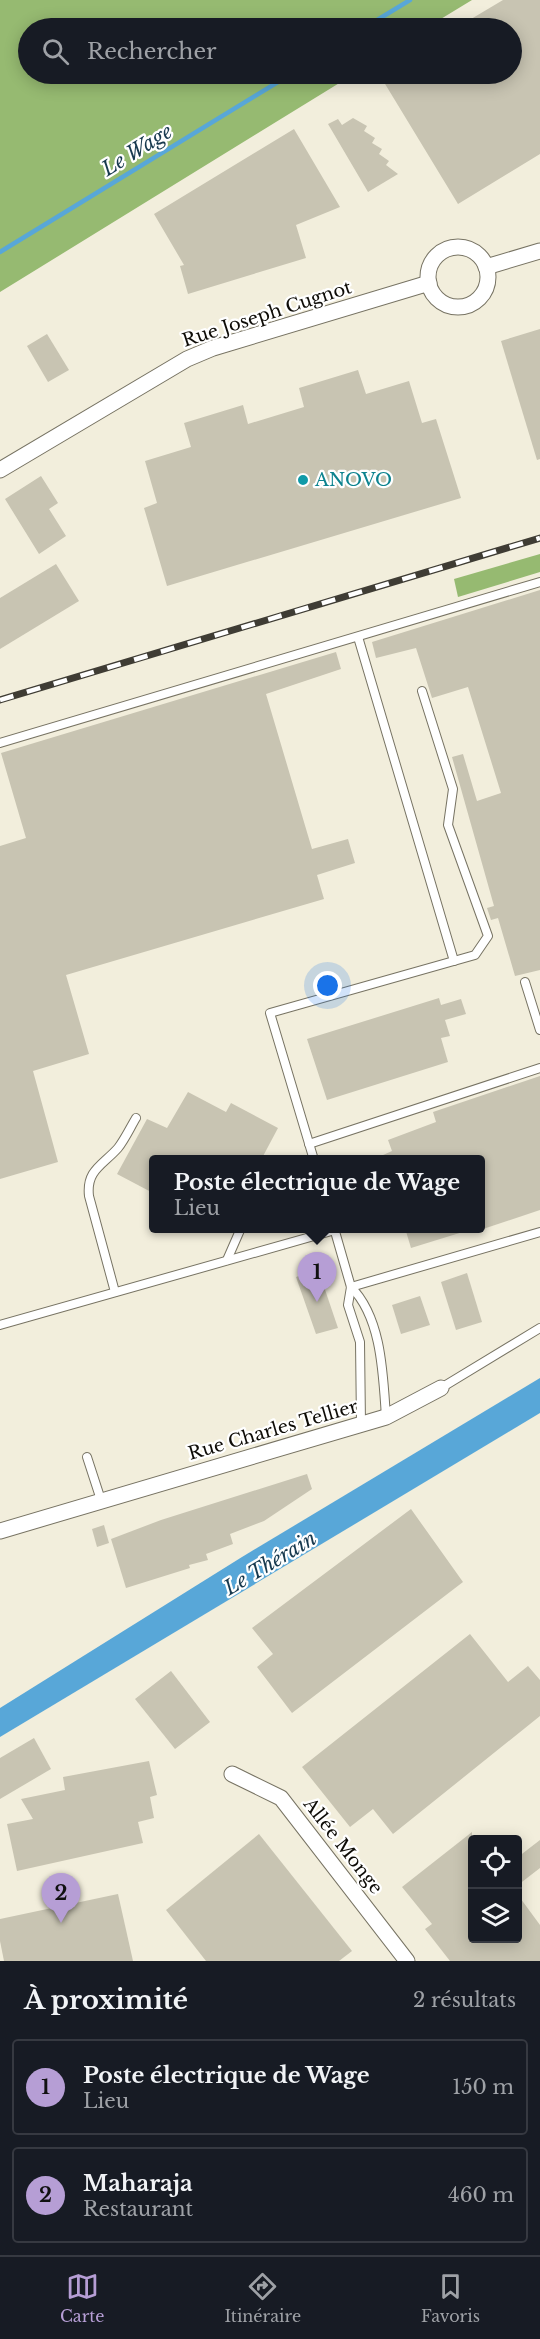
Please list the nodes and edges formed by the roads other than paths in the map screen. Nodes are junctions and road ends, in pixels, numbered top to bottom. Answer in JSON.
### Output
{"nodes":[{"id":1,"x":540,"y":251,"type":"edge"},
{"id":2,"x":486,"y":267,"type":"junction"},
{"id":3,"x":429,"y":283,"type":"junction"},
{"id":4,"x":0,"y":470,"type":"edge"},
{"id":5,"x":540,"y":582,"type":"edge"},
{"id":6,"x":358,"y":637,"type":"junction"},
{"id":7,"x":422,"y":691,"type":"dead end"},
{"id":8,"x":0,"y":743,"type":"edge"},
{"id":9,"x":454,"y":961,"type":"junction"},
{"id":10,"x":525,"y":982,"type":"dead end"},
{"id":11,"x":540,"y":1030,"type":"edge"},
{"id":12,"x":540,"y":1068,"type":"edge"},
{"id":13,"x":136,"y":1118,"type":"dead end"},
{"id":14,"x":309,"y":1144,"type":"junction"},
{"id":15,"x":312,"y":1155,"type":"edge"},
{"id":16,"x":540,"y":1232,"type":"edge"},
{"id":17,"x":239,"y":1233,"type":"edge"},
{"id":18,"x":321,"y":1233,"type":"edge"},
{"id":19,"x":336,"y":1233,"type":"edge"},
{"id":20,"x":227,"y":1260,"type":"junction"},
{"id":21,"x":351,"y":1287,"type":"junction"},
{"id":22,"x":116,"y":1292,"type":"junction"},
{"id":23,"x":0,"y":1325,"type":"edge"},
{"id":24,"x":540,"y":1328,"type":"edge"},
{"id":25,"x":441,"y":1388,"type":"joint"},
{"id":26,"x":386,"y":1417,"type":"junction"},
{"id":27,"x":361,"y":1424,"type":"junction"},
{"id":28,"x":87,"y":1457,"type":"dead end"},
{"id":29,"x":101,"y":1500,"type":"junction"},
{"id":30,"x":0,"y":1531,"type":"edge"},
{"id":31,"x":232,"y":1774,"type":"dead end"},
{"id":32,"x":407,"y":1961,"type":"edge"}],
"edges":[{"from":1,"to":2,"type":"street"},
{"from":2,"to":3,"type":"street"},
{"from":2,"to":3,"type":"street"},
{"from":3,"to":4,"type":"street","name":"Rue Joseph Cugnot"},
{"from":5,"to":6,"type":"lane"},
{"from":6,"to":8,"type":"lane"},
{"from":6,"to":9,"type":"lane"},
{"from":7,"to":9,"type":"lane"},
{"from":9,"to":14,"type":"lane"},
{"from":10,"to":11,"type":"lane"},
{"from":12,"to":14,"type":"lane"},
{"from":13,"to":22,"type":"lane"},
{"from":14,"to":15,"type":"lane"},
{"from":16,"to":21,"type":"lane"},
{"from":17,"to":20,"type":"lane"},
{"from":18,"to":20,"type":"lane"},
{"from":19,"to":21,"type":"lane"},
{"from":20,"to":22,"type":"lane"},
{"from":21,"to":26,"type":"lane"},
{"from":21,"to":27,"type":"lane"},
{"from":22,"to":23,"type":"lane"},
{"from":24,"to":25,"type":"lane","name":"Rue Charles Tellier"},
{"from":25,"to":26,"type":"street","name":"Rue Charles Tellier"},
{"from":26,"to":27,"type":"street","name":"Rue Charles Tellier"},
{"from":27,"to":29,"type":"street","name":"Rue Charles Tellier"},
{"from":28,"to":29,"type":"lane"},
{"from":29,"to":30,"type":"street","name":"Rue Charles Tellier"},
{"from":31,"to":32,"type":"street","name":"Allée Monge"}]}
